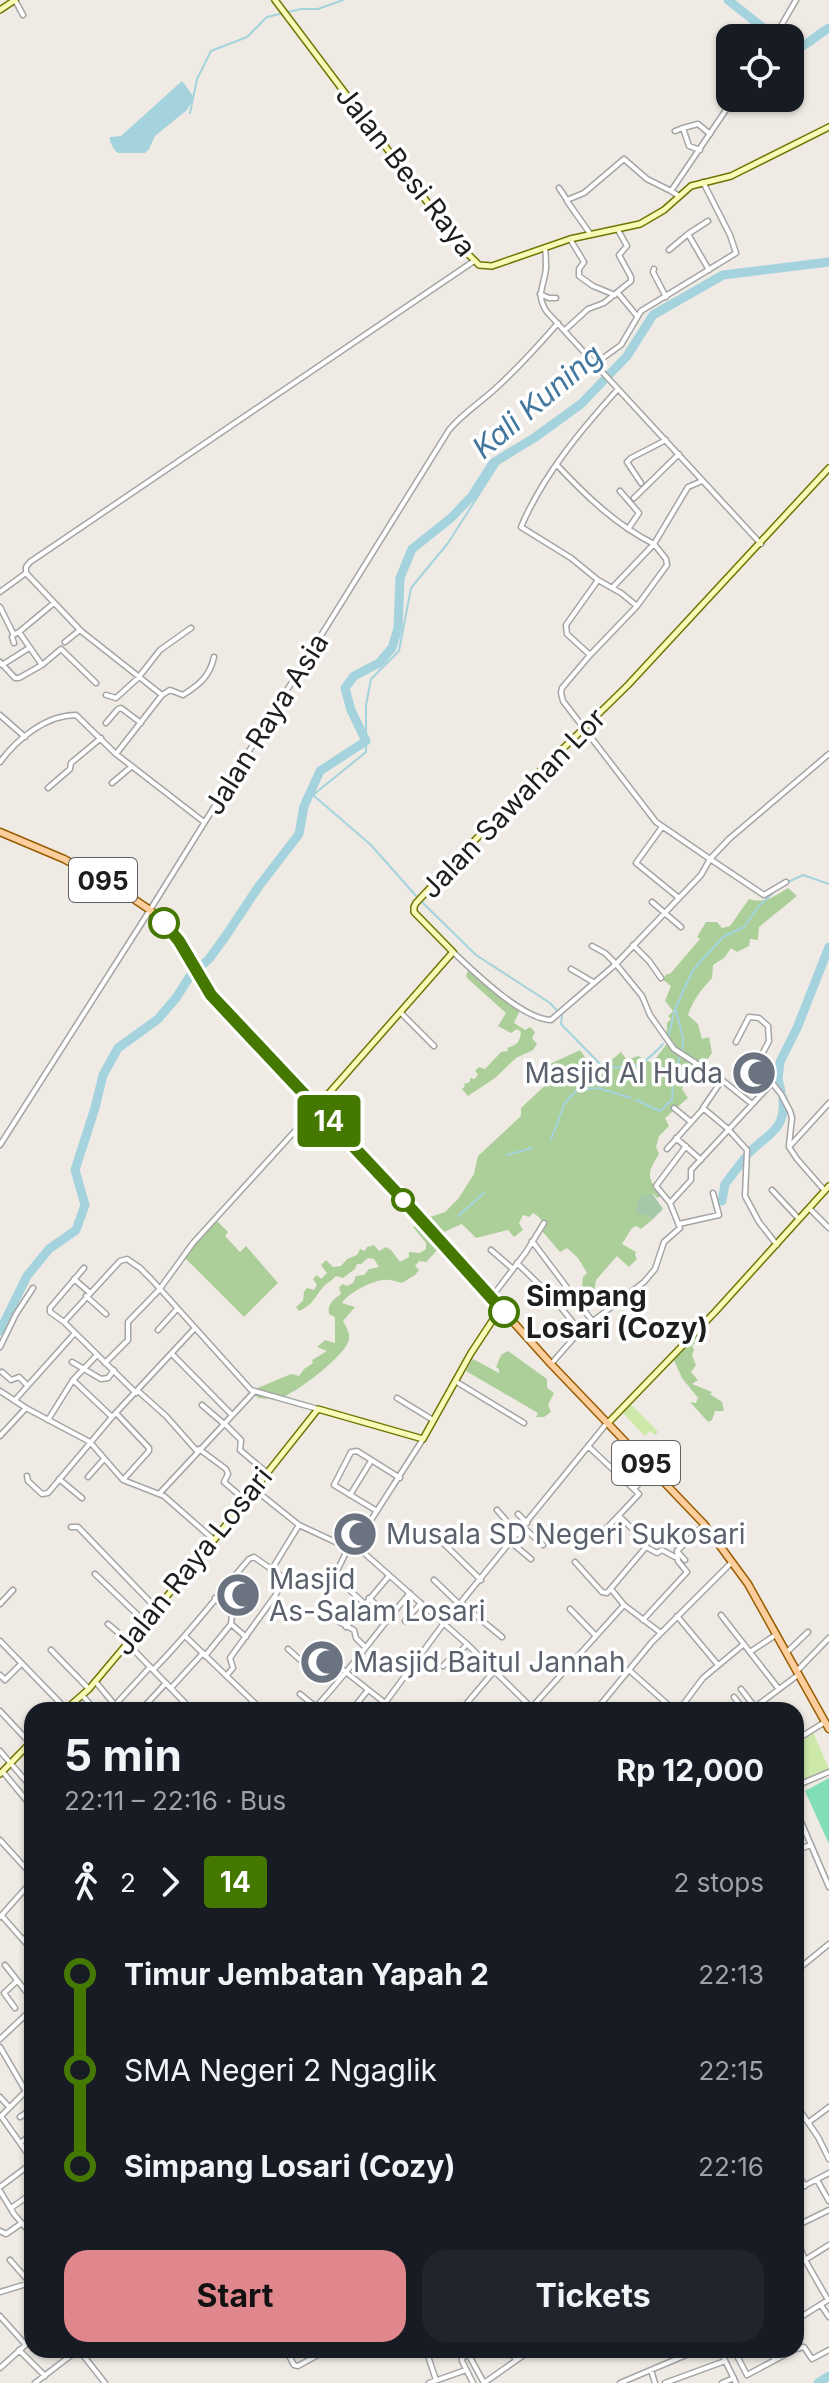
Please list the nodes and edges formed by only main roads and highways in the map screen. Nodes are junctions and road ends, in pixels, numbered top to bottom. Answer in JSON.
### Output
{"nodes":[{"id":1,"x":0,"y":832,"type":"edge"},
{"id":2,"x":827,"y":1726,"type":"edge"}],
"edges":[{"from":1,"to":2,"type":"main road","number":"095"}]}
